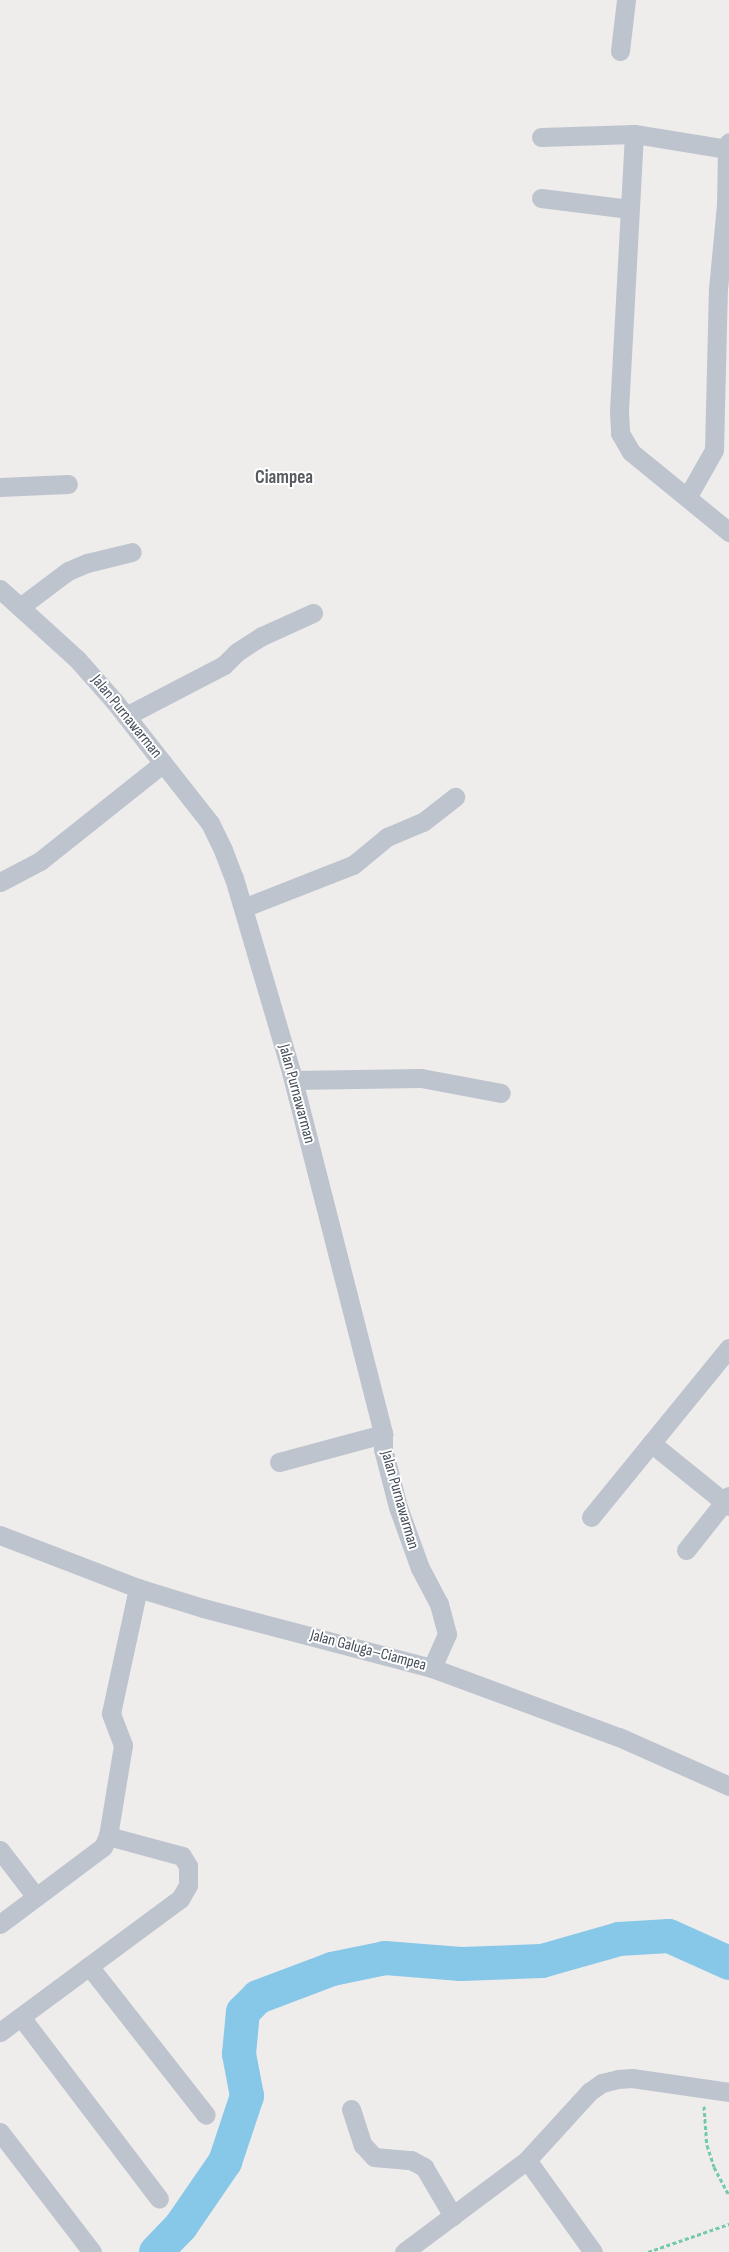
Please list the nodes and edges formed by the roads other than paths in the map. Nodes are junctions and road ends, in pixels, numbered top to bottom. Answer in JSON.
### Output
{"nodes":[{"id":1,"x":626,"y":0,"type":"edge"},
{"id":2,"x":620,"y":51,"type":"dead end"},
{"id":3,"x":634,"y":134,"type":"junction"},
{"id":4,"x":541,"y":137,"type":"dead end"},
{"id":5,"x":728,"y":146,"type":"edge"},
{"id":6,"x":541,"y":198,"type":"dead end"},
{"id":7,"x":728,"y":205,"type":"edge"},
{"id":8,"x":630,"y":209,"type":"junction"},
{"id":9,"x":724,"y":289,"type":"edge"},
{"id":10,"x":722,"y":371,"type":"edge"},
{"id":11,"x":722,"y":450,"type":"edge"},
{"id":12,"x":68,"y":484,"type":"dead end"},
{"id":13,"x":0,"y":487,"type":"edge"},
{"id":14,"x":688,"y":496,"type":"junction"},
{"id":15,"x":729,"y":532,"type":"edge"},
{"id":16,"x":132,"y":552,"type":"dead end"},
{"id":17,"x":0,"y":589,"type":"edge"},
{"id":18,"x":20,"y":606,"type":"junction"},
{"id":19,"x":313,"y":613,"type":"dead end"},
{"id":20,"x":126,"y":716,"type":"junction"},
{"id":21,"x":163,"y":763,"type":"junction"},
{"id":22,"x":455,"y":797,"type":"dead end"},
{"id":23,"x":0,"y":882,"type":"edge"},
{"id":24,"x":243,"y":908,"type":"junction"},
{"id":25,"x":293,"y":1080,"type":"junction"},
{"id":26,"x":501,"y":1093,"type":"dead end"},
{"id":27,"x":729,"y":1348,"type":"edge"},
{"id":28,"x":383,"y":1434,"type":"junction"},
{"id":29,"x":651,"y":1443,"type":"junction"},
{"id":30,"x":279,"y":1462,"type":"dead end"},
{"id":31,"x":727,"y":1501,"type":"edge"},
{"id":32,"x":591,"y":1517,"type":"dead end"},
{"id":33,"x":0,"y":1535,"type":"edge"},
{"id":34,"x":686,"y":1550,"type":"dead end"},
{"id":35,"x":138,"y":1588,"type":"junction"},
{"id":36,"x":432,"y":1668,"type":"junction"},
{"id":37,"x":729,"y":1786,"type":"edge"},
{"id":38,"x":108,"y":1836,"type":"junction"},
{"id":39,"x":0,"y":1850,"type":"edge"},
{"id":40,"x":36,"y":1897,"type":"junction"},
{"id":41,"x":0,"y":1924,"type":"edge"},
{"id":42,"x":90,"y":1966,"type":"junction"},
{"id":43,"x":21,"y":2017,"type":"junction"},
{"id":44,"x":0,"y":2032,"type":"edge"},
{"id":45,"x":729,"y":2092,"type":"edge"},
{"id":46,"x":352,"y":2109,"type":"dead end"},
{"id":47,"x":206,"y":2115,"type":"dead end"},
{"id":48,"x":0,"y":2132,"type":"edge"},
{"id":49,"x":527,"y":2160,"type":"junction"},
{"id":50,"x":159,"y":2199,"type":"dead end"},
{"id":51,"x":453,"y":2216,"type":"junction"},
{"id":52,"x":92,"y":2252,"type":"edge"},
{"id":53,"x":404,"y":2252,"type":"edge"},
{"id":54,"x":593,"y":2252,"type":"edge"}],
"edges":[{"from":1,"to":2,"type":"street"},
{"from":3,"to":4,"type":"street"},
{"from":3,"to":5,"type":"street"},
{"from":3,"to":8,"type":"street"},
{"from":5,"to":7,"type":"street"},
{"from":6,"to":8,"type":"street"},
{"from":7,"to":9,"type":"street"},
{"from":8,"to":14,"type":"street"},
{"from":9,"to":10,"type":"street"},
{"from":10,"to":11,"type":"street"},
{"from":11,"to":14,"type":"street"},
{"from":12,"to":13,"type":"street"},
{"from":14,"to":15,"type":"street"},
{"from":16,"to":18,"type":"street"},
{"from":17,"to":18,"type":"street","name":"Jalan Purnawarman"},
{"from":18,"to":20,"type":"street","name":"Jalan Purnawarman"},
{"from":19,"to":20,"type":"street"},
{"from":20,"to":21,"type":"street","name":"Jalan Purnawarman"},
{"from":21,"to":23,"type":"street"},
{"from":21,"to":24,"type":"street","name":"Jalan Purnawarman"},
{"from":22,"to":24,"type":"street"},
{"from":24,"to":25,"type":"street","name":"Jalan Purnawarman"},
{"from":25,"to":26,"type":"street"},
{"from":25,"to":28,"type":"street","name":"Jalan Purnawarman"},
{"from":27,"to":29,"type":"street"},
{"from":28,"to":30,"type":"street"},
{"from":28,"to":36,"type":"street","name":"Jalan Purnawarman"},
{"from":29,"to":31,"type":"street"},
{"from":29,"to":32,"type":"street"},
{"from":31,"to":34,"type":"street"},
{"from":33,"to":35,"type":"street","name":"Jalan Galuga–Ciampea"},
{"from":35,"to":36,"type":"street","name":"Jalan Galuga–Ciampea"},
{"from":35,"to":38,"type":"street"},
{"from":36,"to":37,"type":"street","name":"Jalan Galuga–Ciampea"},
{"from":38,"to":40,"type":"street"},
{"from":38,"to":42,"type":"street"},
{"from":39,"to":40,"type":"street"},
{"from":40,"to":41,"type":"street"},
{"from":42,"to":43,"type":"street"},
{"from":42,"to":47,"type":"street"},
{"from":43,"to":44,"type":"street"},
{"from":43,"to":50,"type":"street"},
{"from":45,"to":49,"type":"street"},
{"from":46,"to":51,"type":"street"},
{"from":48,"to":52,"type":"street"},
{"from":49,"to":51,"type":"street"},
{"from":49,"to":54,"type":"street"},
{"from":51,"to":53,"type":"street"}]}
